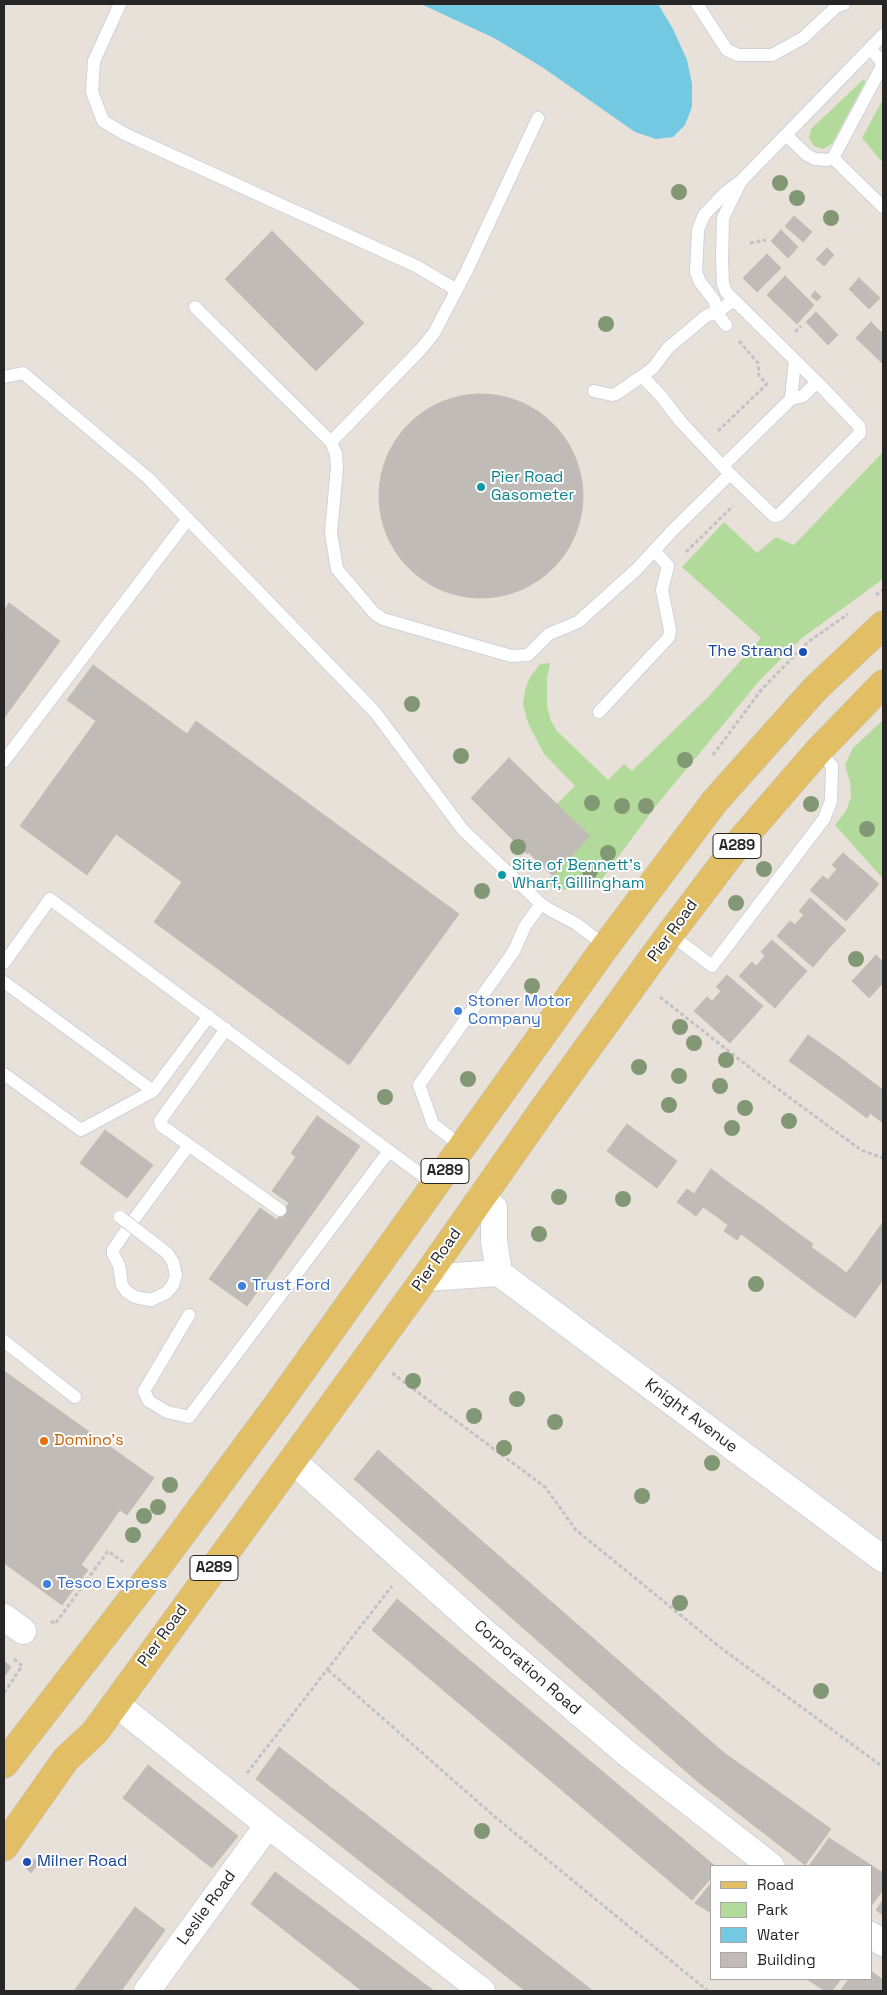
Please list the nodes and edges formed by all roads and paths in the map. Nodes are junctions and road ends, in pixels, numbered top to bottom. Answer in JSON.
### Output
{"nodes":[{"id":1,"x":120,"y":4,"type":"edge"},
{"id":2,"x":697,"y":4,"type":"edge"},
{"id":3,"x":844,"y":4,"type":"edge"},
{"id":4,"x":883,"y":35,"type":"edge"},
{"id":5,"x":870,"y":48,"type":"junction"},
{"id":6,"x":538,"y":118,"type":"dead end"},
{"id":7,"x":786,"y":134,"type":"junction"},
{"id":8,"x":833,"y":158,"type":"junction"},
{"id":9,"x":741,"y":181,"type":"junction"},
{"id":10,"x":883,"y":207,"type":"edge"},
{"id":11,"x":766,"y":240,"type":"dead end"},
{"id":12,"x":750,"y":243,"type":"dead end"},
{"id":13,"x":455,"y":289,"type":"junction"},
{"id":14,"x":734,"y":300,"type":"junction"},
{"id":15,"x":196,"y":307,"type":"dead end"},
{"id":16,"x":717,"y":312,"type":"junction"},
{"id":17,"x":726,"y":325,"type":"dead end"},
{"id":18,"x":794,"y":360,"type":"junction"},
{"id":19,"x":757,"y":362,"type":"dead end"},
{"id":20,"x":642,"y":376,"type":"junction"},
{"id":21,"x":4,"y":378,"type":"edge"},
{"id":22,"x":817,"y":382,"type":"junction"},
{"id":23,"x":767,"y":384,"type":"junction"},
{"id":24,"x":594,"y":391,"type":"dead end"},
{"id":25,"x":791,"y":399,"type":"junction"},
{"id":26,"x":331,"y":442,"type":"junction"},
{"id":27,"x":703,"y":445,"type":"junction"},
{"id":28,"x":726,"y":470,"type":"junction"},
{"id":29,"x":188,"y":519,"type":"junction"},
{"id":30,"x":654,"y":550,"type":"junction"},
{"id":31,"x":883,"y":625,"type":"edge"},
{"id":32,"x":883,"y":684,"type":"edge"},
{"id":33,"x":599,"y":712,"type":"dead end"},
{"id":34,"x":818,"y":750,"type":"junction"},
{"id":35,"x":4,"y":761,"type":"edge"},
{"id":36,"x":541,"y":904,"type":"junction"},
{"id":37,"x":670,"y":934,"type":"junction"},
{"id":38,"x":606,"y":946,"type":"junction"},
{"id":39,"x":4,"y":963,"type":"edge"},
{"id":40,"x":4,"y":982,"type":"edge"},
{"id":41,"x":656,"y":994,"type":"dead end"},
{"id":42,"x":208,"y":1016,"type":"junction"},
{"id":43,"x":226,"y":1029,"type":"junction"},
{"id":44,"x":4,"y":1074,"type":"edge"},
{"id":45,"x":153,"y":1091,"type":"junction"},
{"id":46,"x":189,"y":1145,"type":"junction"},
{"id":47,"x":462,"y":1147,"type":"junction"},
{"id":48,"x":389,"y":1151,"type":"junction"},
{"id":49,"x":883,"y":1158,"type":"edge"},
{"id":50,"x":435,"y":1185,"type":"junction"},
{"id":51,"x":480,"y":1197,"type":"junction"},
{"id":52,"x":280,"y":1210,"type":"dead end"},
{"id":53,"x":120,"y":1218,"type":"dead end"},
{"id":54,"x":135,"y":1218,"type":"dead end"},
{"id":55,"x":125,"y":1232,"type":"dead end"},
{"id":56,"x":498,"y":1274,"type":"junction"},
{"id":57,"x":425,"y":1278,"type":"junction"},
{"id":58,"x":189,"y":1315,"type":"dead end"},
{"id":59,"x":4,"y":1341,"type":"edge"},
{"id":60,"x":386,"y":1369,"type":"dead end"},
{"id":61,"x":75,"y":1397,"type":"dead end"},
{"id":62,"x":292,"y":1460,"type":"junction"},
{"id":63,"x":883,"y":1559,"type":"edge"},
{"id":64,"x":126,"y":1564,"type":"dead end"},
{"id":65,"x":410,"y":1564,"type":"junction"},
{"id":66,"x":55,"y":1624,"type":"dead end"},
{"id":67,"x":22,"y":1666,"type":"dead end"},
{"id":68,"x":328,"y":1670,"type":"junction"},
{"id":69,"x":4,"y":1693,"type":"edge"},
{"id":70,"x":115,"y":1703,"type":"junction"},
{"id":71,"x":4,"y":1764,"type":"edge"},
{"id":72,"x":883,"y":1767,"type":"edge"},
{"id":73,"x":230,"y":1794,"type":"junction"},
{"id":74,"x":268,"y":1825,"type":"junction"},
{"id":75,"x":4,"y":1846,"type":"edge"},
{"id":76,"x":771,"y":1865,"type":"edge"},
{"id":77,"x":872,"y":1935,"type":"edge"},
{"id":78,"x":883,"y":1943,"type":"edge"},
{"id":79,"x":147,"y":1991,"type":"edge"},
{"id":80,"x":482,"y":1991,"type":"edge"},
{"id":81,"x":708,"y":1991,"type":"edge"}],
"edges":[{"from":1,"to":13,"type":"lane"},
{"from":2,"to":3,"type":"lane"},
{"from":4,"to":5,"type":"lane"},
{"from":5,"to":7,"type":"lane"},
{"from":5,"to":8,"type":"lane"},
{"from":6,"to":13,"type":"lane"},
{"from":7,"to":8,"type":"lane"},
{"from":7,"to":9,"type":"lane"},
{"from":8,"to":10,"type":"lane"},
{"from":9,"to":14,"type":"lane"},
{"from":9,"to":16,"type":"lane"},
{"from":11,"to":12,"type":"path"},
{"from":13,"to":26,"type":"lane"},
{"from":14,"to":16,"type":"lane"},
{"from":14,"to":18,"type":"lane"},
{"from":15,"to":26,"type":"lane"},
{"from":16,"to":17,"type":"lane"},
{"from":16,"to":20,"type":"lane"},
{"from":18,"to":22,"type":"lane"},
{"from":18,"to":23,"type":"path"},
{"from":18,"to":25,"type":"lane"},
{"from":19,"to":23,"type":"path"},
{"from":20,"to":24,"type":"lane"},
{"from":20,"to":27,"type":"lane"},
{"from":21,"to":29,"type":"lane"},
{"from":22,"to":25,"type":"lane"},
{"from":22,"to":28,"type":"lane"},
{"from":23,"to":27,"type":"path"},
{"from":25,"to":28,"type":"lane"},
{"from":26,"to":30,"type":"lane"},
{"from":27,"to":28,"type":"lane"},
{"from":28,"to":30,"type":"lane"},
{"from":29,"to":35,"type":"lane"},
{"from":29,"to":36,"type":"lane"},
{"from":30,"to":33,"type":"lane"},
{"from":31,"to":38,"type":"main road","number":"A289"},
{"from":32,"to":34,"type":"main road","name":"Pier Road","number":"A289"},
{"from":34,"to":37,"type":"main road","name":"Pier Road","number":"A289"},
{"from":34,"to":37,"type":"lane"},
{"from":36,"to":38,"type":"lane"},
{"from":36,"to":47,"type":"lane"},
{"from":37,"to":51,"type":"main road","name":"Pier Road","number":"A289"},
{"from":38,"to":47,"type":"main road","number":"A289"},
{"from":39,"to":42,"type":"lane"},
{"from":40,"to":45,"type":"lane"},
{"from":41,"to":49,"type":"path"},
{"from":42,"to":43,"type":"lane"},
{"from":42,"to":45,"type":"lane"},
{"from":43,"to":46,"type":"lane"},
{"from":43,"to":48,"type":"lane"},
{"from":44,"to":45,"type":"lane"},
{"from":46,"to":52,"type":"lane"},
{"from":46,"to":54,"type":"lane"},
{"from":47,"to":50,"type":"main road","number":"A289"},
{"from":48,"to":50,"type":"lane"},
{"from":48,"to":58,"type":"lane"},
{"from":50,"to":71,"type":"main road","number":"A289"},
{"from":51,"to":56,"type":"street"},
{"from":51,"to":57,"type":"main road","name":"Pier Road","number":"A289"},
{"from":53,"to":55,"type":"lane","bridge":true},
{"from":56,"to":57,"type":"street"},
{"from":56,"to":63,"type":"street","name":"Knight Avenue"},
{"from":57,"to":62,"type":"main road","name":"Pier Road","number":"A289"},
{"from":59,"to":61,"type":"lane"},
{"from":60,"to":72,"type":"path"},
{"from":62,"to":65,"type":"street","name":"Corporation Road"},
{"from":62,"to":70,"type":"main road","name":"Pier Road","number":"A289"},
{"from":64,"to":66,"type":"path"},
{"from":65,"to":68,"type":"path"},
{"from":65,"to":76,"type":"street","name":"Corporation Road"},
{"from":67,"to":69,"type":"path"},
{"from":68,"to":73,"type":"path"},
{"from":68,"to":81,"type":"path"},
{"from":70,"to":73,"type":"street"},
{"from":70,"to":75,"type":"main road","name":"Pier Road","number":"A289"},
{"from":73,"to":74,"type":"street"},
{"from":74,"to":79,"type":"street","name":"Leslie Road"},
{"from":74,"to":80,"type":"street"},
{"from":77,"to":78,"type":"street"}]}
